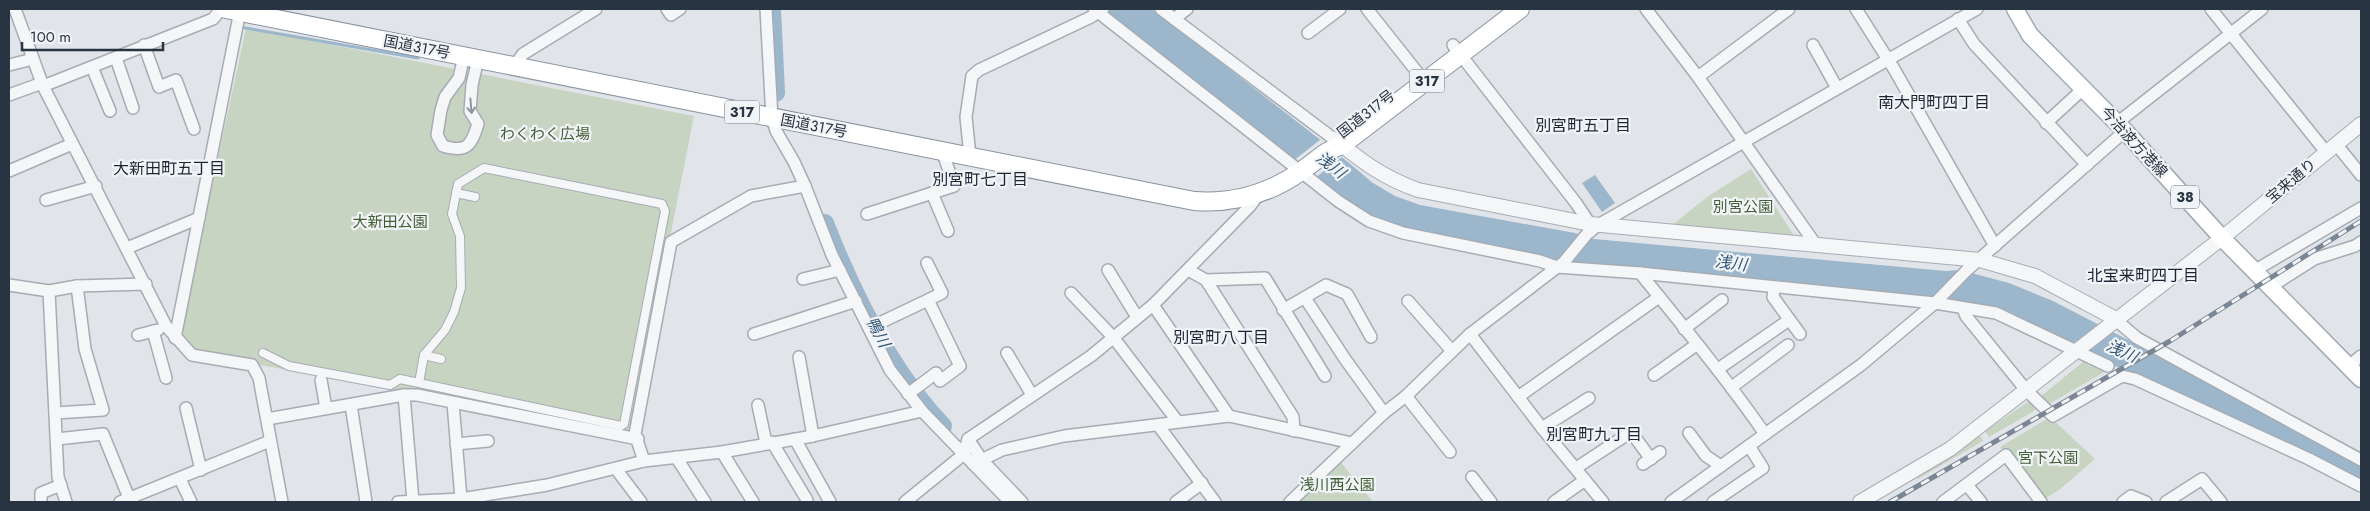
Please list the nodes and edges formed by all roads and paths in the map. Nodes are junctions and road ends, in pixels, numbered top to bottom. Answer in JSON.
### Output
{"nodes":[{"id":1,"x":15,"y":9,"type":"edge"},
{"id":2,"x":221,"y":9,"type":"edge"},
{"id":3,"x":596,"y":9,"type":"edge"},
{"id":4,"x":667,"y":9,"type":"edge"},
{"id":5,"x":680,"y":9,"type":"edge"},
{"id":6,"x":766,"y":9,"type":"edge"},
{"id":7,"x":1160,"y":9,"type":"edge"},
{"id":8,"x":1186,"y":9,"type":"edge"},
{"id":9,"x":1340,"y":9,"type":"edge"},
{"id":10,"x":1367,"y":9,"type":"edge"},
{"id":11,"x":1500,"y":9,"type":"edge"},
{"id":12,"x":1520,"y":9,"type":"edge"},
{"id":13,"x":1646,"y":9,"type":"edge"},
{"id":14,"x":1789,"y":9,"type":"edge"},
{"id":15,"x":1856,"y":9,"type":"edge"},
{"id":16,"x":1977,"y":9,"type":"edge"},
{"id":17,"x":2016,"y":9,"type":"edge"},
{"id":18,"x":2211,"y":9,"type":"edge"},
{"id":19,"x":2262,"y":9,"type":"edge"},
{"id":20,"x":1099,"y":10,"type":"edge"},
{"id":21,"x":245,"y":11,"type":"edge"},
{"id":22,"x":1174,"y":19,"type":"junction"},
{"id":23,"x":1958,"y":20,"type":"junction"},
{"id":24,"x":1308,"y":33,"type":"dead end"},
{"id":25,"x":2230,"y":34,"type":"junction"},
{"id":26,"x":144,"y":45,"type":"junction"},
{"id":27,"x":1813,"y":45,"type":"dead end"},
{"id":28,"x":1457,"y":50,"type":"junction"},
{"id":29,"x":471,"y":57,"type":"junction"},
{"id":30,"x":116,"y":58,"type":"junction"},
{"id":31,"x":33,"y":59,"type":"junction"},
{"id":32,"x":1887,"y":59,"type":"junction"},
{"id":33,"x":9,"y":65,"type":"edge"},
{"id":34,"x":514,"y":66,"type":"junction"},
{"id":35,"x":92,"y":67,"type":"junction"},
{"id":36,"x":1698,"y":77,"type":"junction"},
{"id":37,"x":1421,"y":78,"type":"junction"},
{"id":38,"x":42,"y":84,"type":"junction"},
{"id":39,"x":1837,"y":88,"type":"junction"},
{"id":40,"x":2083,"y":88,"type":"junction"},
{"id":41,"x":9,"y":95,"type":"edge"},
{"id":42,"x":133,"y":108,"type":"dead end"},
{"id":43,"x":110,"y":111,"type":"dead end"},
{"id":44,"x":772,"y":118,"type":"junction"},
{"id":45,"x":2046,"y":122,"type":"junction"},
{"id":46,"x":2361,"y":124,"type":"edge"},
{"id":47,"x":2121,"y":127,"type":"junction"},
{"id":48,"x":194,"y":130,"type":"dead end"},
{"id":49,"x":1744,"y":143,"type":"junction"},
{"id":50,"x":72,"y":144,"type":"junction"},
{"id":51,"x":1336,"y":144,"type":"junction"},
{"id":52,"x":2331,"y":148,"type":"junction"},
{"id":53,"x":942,"y":150,"type":"junction"},
{"id":54,"x":970,"y":156,"type":"junction"},
{"id":55,"x":2087,"y":165,"type":"junction"},
{"id":56,"x":1303,"y":170,"type":"junction"},
{"id":57,"x":9,"y":172,"type":"edge"},
{"id":58,"x":2361,"y":175,"type":"edge"},
{"id":59,"x":96,"y":186,"type":"junction"},
{"id":60,"x":805,"y":186,"type":"junction"},
{"id":61,"x":456,"y":193,"type":"junction"},
{"id":62,"x":932,"y":193,"type":"junction"},
{"id":63,"x":1259,"y":194,"type":"junction"},
{"id":64,"x":475,"y":197,"type":"dead end"},
{"id":65,"x":46,"y":200,"type":"dead end"},
{"id":66,"x":2361,"y":208,"type":"edge"},
{"id":67,"x":866,"y":214,"type":"dead end"},
{"id":68,"x":199,"y":218,"type":"junction"},
{"id":69,"x":1592,"y":228,"type":"junction"},
{"id":70,"x":948,"y":231,"type":"dead end"},
{"id":71,"x":2222,"y":238,"type":"junction"},
{"id":72,"x":1816,"y":245,"type":"junction"},
{"id":73,"x":1995,"y":246,"type":"junction"},
{"id":74,"x":2359,"y":247,"type":"edge"},
{"id":75,"x":127,"y":248,"type":"junction"},
{"id":76,"x":1980,"y":260,"type":"junction"},
{"id":77,"x":927,"y":263,"type":"dead end"},
{"id":78,"x":1561,"y":265,"type":"junction"},
{"id":79,"x":840,"y":270,"type":"junction"},
{"id":80,"x":1108,"y":270,"type":"dead end"},
{"id":81,"x":1188,"y":270,"type":"junction"},
{"id":82,"x":2254,"y":271,"type":"junction"},
{"id":83,"x":1640,"y":273,"type":"junction"},
{"id":84,"x":803,"y":279,"type":"dead end"},
{"id":85,"x":1206,"y":280,"type":"junction"},
{"id":86,"x":146,"y":284,"type":"junction"},
{"id":87,"x":9,"y":285,"type":"edge"},
{"id":88,"x":77,"y":286,"type":"junction"},
{"id":89,"x":2272,"y":286,"type":"junction"},
{"id":90,"x":1774,"y":288,"type":"junction"},
{"id":91,"x":49,"y":291,"type":"junction"},
{"id":92,"x":1071,"y":293,"type":"dead end"},
{"id":93,"x":1659,"y":297,"type":"junction"},
{"id":94,"x":1305,"y":298,"type":"junction"},
{"id":95,"x":928,"y":300,"type":"junction"},
{"id":96,"x":1722,"y":300,"type":"dead end"},
{"id":97,"x":856,"y":301,"type":"junction"},
{"id":98,"x":1408,"y":301,"type":"dead end"},
{"id":99,"x":1937,"y":301,"type":"junction"},
{"id":100,"x":1154,"y":304,"type":"junction"},
{"id":101,"x":1963,"y":308,"type":"junction"},
{"id":102,"x":1283,"y":310,"type":"junction"},
{"id":103,"x":1137,"y":317,"type":"junction"},
{"id":104,"x":1789,"y":320,"type":"junction"},
{"id":105,"x":2116,"y":320,"type":"junction"},
{"id":106,"x":167,"y":327,"type":"junction"},
{"id":107,"x":869,"y":328,"type":"junction"},
{"id":108,"x":1684,"y":329,"type":"junction"},
{"id":109,"x":153,"y":331,"type":"junction"},
{"id":110,"x":754,"y":334,"type":"dead end"},
{"id":111,"x":1470,"y":334,"type":"junction"},
{"id":112,"x":1800,"y":334,"type":"dead end"},
{"id":113,"x":138,"y":335,"type":"dead end"},
{"id":114,"x":1113,"y":337,"type":"junction"},
{"id":115,"x":1371,"y":337,"type":"dead end"},
{"id":116,"x":176,"y":338,"type":"junction"},
{"id":117,"x":1696,"y":345,"type":"junction"},
{"id":118,"x":1788,"y":345,"type":"dead end"},
{"id":119,"x":2077,"y":350,"type":"junction"},
{"id":120,"x":1452,"y":351,"type":"junction"},
{"id":121,"x":263,"y":353,"type":"dead end"},
{"id":122,"x":1007,"y":353,"type":"dead end"},
{"id":123,"x":424,"y":356,"type":"junction"},
{"id":124,"x":799,"y":357,"type":"dead end"},
{"id":125,"x":441,"y":359,"type":"dead end"},
{"id":126,"x":2355,"y":361,"type":"edge"},
{"id":127,"x":2108,"y":366,"type":"dead end"},
{"id":128,"x":1718,"y":369,"type":"junction"},
{"id":129,"x":1654,"y":375,"type":"dead end"},
{"id":130,"x":1325,"y":376,"type":"dead end"},
{"id":131,"x":166,"y":378,"type":"dead end"},
{"id":132,"x":2361,"y":379,"type":"edge"},
{"id":133,"x":321,"y":380,"type":"dead end"},
{"id":134,"x":418,"y":384,"type":"junction"},
{"id":135,"x":1732,"y":387,"type":"junction"},
{"id":136,"x":2026,"y":390,"type":"junction"},
{"id":137,"x":908,"y":394,"type":"junction"},
{"id":138,"x":404,"y":395,"type":"junction"},
{"id":139,"x":1032,"y":395,"type":"junction"},
{"id":140,"x":1406,"y":396,"type":"junction"},
{"id":141,"x":1518,"y":397,"type":"junction"},
{"id":142,"x":1589,"y":398,"type":"dead end"},
{"id":143,"x":453,"y":403,"type":"junction"},
{"id":144,"x":351,"y":405,"type":"junction"},
{"id":145,"x":758,"y":405,"type":"dead end"},
{"id":146,"x":186,"y":408,"type":"dead end"},
{"id":147,"x":326,"y":408,"type":"junction"},
{"id":148,"x":922,"y":411,"type":"junction"},
{"id":149,"x":55,"y":413,"type":"junction"},
{"id":150,"x":1384,"y":413,"type":"junction"},
{"id":151,"x":1229,"y":416,"type":"junction"},
{"id":152,"x":266,"y":419,"type":"junction"},
{"id":153,"x":1178,"y":422,"type":"junction"},
{"id":154,"x":1158,"y":425,"type":"junction"},
{"id":155,"x":1542,"y":428,"type":"junction"},
{"id":156,"x":1294,"y":431,"type":"junction"},
{"id":157,"x":1689,"y":433,"type":"dead end"},
{"id":158,"x":1765,"y":434,"type":"junction"},
{"id":159,"x":812,"y":436,"type":"junction"},
{"id":160,"x":57,"y":438,"type":"junction"},
{"id":161,"x":638,"y":439,"type":"junction"},
{"id":162,"x":795,"y":439,"type":"junction"},
{"id":163,"x":968,"y":439,"type":"junction"},
{"id":164,"x":270,"y":441,"type":"junction"},
{"id":165,"x":488,"y":441,"type":"dead end"},
{"id":166,"x":769,"y":442,"type":"junction"},
{"id":167,"x":1352,"y":443,"type":"junction"},
{"id":168,"x":456,"y":444,"type":"junction"},
{"id":169,"x":1748,"y":446,"type":"junction"},
{"id":170,"x":722,"y":452,"type":"junction"},
{"id":171,"x":1450,"y":452,"type":"dead end"},
{"id":172,"x":964,"y":454,"type":"junction"},
{"id":173,"x":676,"y":457,"type":"junction"},
{"id":174,"x":1651,"y":458,"type":"dead end"},
{"id":175,"x":2361,"y":460,"type":"edge"},
{"id":176,"x":644,"y":461,"type":"junction"},
{"id":177,"x":978,"y":462,"type":"junction"},
{"id":178,"x":1722,"y":466,"type":"junction"},
{"id":179,"x":1576,"y":468,"type":"junction"},
{"id":180,"x":616,"y":469,"type":"junction"},
{"id":181,"x":201,"y":470,"type":"junction"},
{"id":182,"x":1472,"y":477,"type":"dead end"},
{"id":183,"x":180,"y":479,"type":"junction"},
{"id":184,"x":1585,"y":480,"type":"junction"},
{"id":185,"x":1202,"y":483,"type":"junction"},
{"id":186,"x":61,"y":485,"type":"junction"},
{"id":187,"x":1967,"y":485,"type":"junction"},
{"id":188,"x":2361,"y":486,"type":"edge"},
{"id":189,"x":132,"y":499,"type":"edge"},
{"id":190,"x":454,"y":500,"type":"edge"},
{"id":191,"x":807,"y":500,"type":"dead end"},
{"id":192,"x":413,"y":501,"type":"junction"},
{"id":193,"x":41,"y":502,"type":"edge"},
{"id":194,"x":66,"y":502,"type":"edge"},
{"id":195,"x":191,"y":502,"type":"edge"},
{"id":196,"x":282,"y":502,"type":"edge"},
{"id":197,"x":366,"y":502,"type":"edge"},
{"id":198,"x":398,"y":502,"type":"edge"},
{"id":199,"x":641,"y":502,"type":"edge"},
{"id":200,"x":705,"y":502,"type":"edge"},
{"id":201,"x":753,"y":502,"type":"edge"},
{"id":202,"x":830,"y":502,"type":"edge"},
{"id":203,"x":905,"y":502,"type":"edge"},
{"id":204,"x":1010,"y":502,"type":"edge"},
{"id":205,"x":1022,"y":502,"type":"edge"},
{"id":206,"x":1176,"y":502,"type":"edge"},
{"id":207,"x":1215,"y":502,"type":"edge"},
{"id":208,"x":1290,"y":502,"type":"edge"},
{"id":209,"x":1491,"y":502,"type":"edge"},
{"id":210,"x":1554,"y":502,"type":"edge"},
{"id":211,"x":1603,"y":502,"type":"edge"},
{"id":212,"x":1671,"y":502,"type":"edge"},
{"id":213,"x":1713,"y":502,"type":"edge"},
{"id":214,"x":1860,"y":502,"type":"edge"},
{"id":215,"x":1944,"y":502,"type":"edge"},
{"id":216,"x":1981,"y":502,"type":"edge"},
{"id":217,"x":2042,"y":502,"type":"edge"},
{"id":218,"x":2123,"y":502,"type":"edge"},
{"id":219,"x":2146,"y":502,"type":"edge"},
{"id":220,"x":2166,"y":502,"type":"edge"},
{"id":221,"x":2221,"y":502,"type":"edge"}],
"edges":[{"from":1,"to":31,"type":"street"},
{"from":2,"to":26,"type":"street"},
{"from":3,"to":34,"type":"street"},
{"from":4,"to":5,"type":"street"},
{"from":6,"to":44,"type":"street"},
{"from":7,"to":22,"type":"street"},
{"from":8,"to":22,"type":"street"},
{"from":9,"to":24,"type":"street"},
{"from":10,"to":37,"type":"street"},
{"from":11,"to":28,"type":"highway","name":"国道317号","number":"317"},
{"from":12,"to":28,"type":"highway","name":"国道317号","number":"317"},
{"from":13,"to":36,"type":"street"},
{"from":14,"to":36,"type":"street"},
{"from":15,"to":32,"type":"street"},
{"from":16,"to":23,"type":"street"},
{"from":17,"to":40,"type":"main road","name":"今治波方港線","number":"38"},
{"from":18,"to":25,"type":"street"},
{"from":19,"to":25,"type":"street"},
{"from":20,"to":54,"type":"street"},
{"from":20,"to":56,"type":"street"},
{"from":21,"to":29,"type":"highway","name":"国道317号","number":"317"},
{"from":21,"to":68,"type":"street"},
{"from":22,"to":51,"type":"street"},
{"from":23,"to":32,"type":"street"},
{"from":23,"to":45,"type":"street"},
{"from":25,"to":47,"type":"street"},
{"from":25,"to":52,"type":"street"},
{"from":26,"to":30,"type":"street"},
{"from":26,"to":48,"type":"street"},
{"from":27,"to":39,"type":"street"},
{"from":28,"to":37,"type":"highway","name":"国道317号","number":"317"},
{"from":28,"to":69,"type":"street"},
{"from":29,"to":29,"type":"street","one_way":true},
{"from":29,"to":34,"type":"highway","name":"国道317号","number":"317"},
{"from":30,"to":35,"type":"street"},
{"from":30,"to":42,"type":"street"},
{"from":31,"to":33,"type":"street"},
{"from":31,"to":38,"type":"street"},
{"from":32,"to":39,"type":"street"},
{"from":32,"to":73,"type":"street"},
{"from":34,"to":44,"type":"highway","name":"国道317号","number":"317"},
{"from":35,"to":38,"type":"street"},
{"from":35,"to":43,"type":"street"},
{"from":36,"to":49,"type":"street"},
{"from":37,"to":51,"type":"highway","name":"国道317号","number":"317"},
{"from":38,"to":41,"type":"street"},
{"from":38,"to":50,"type":"street"},
{"from":39,"to":49,"type":"street"},
{"from":40,"to":45,"type":"street"},
{"from":40,"to":47,"type":"main road","name":"今治波方港線","number":"38"},
{"from":44,"to":53,"type":"highway","name":"国道317号","number":"317"},
{"from":44,"to":60,"type":"street"},
{"from":45,"to":55,"type":"street"},
{"from":46,"to":52,"type":"street","name":"宝来通り"},
{"from":47,"to":55,"type":"street"},
{"from":47,"to":71,"type":"main road","name":"今治波方港線","number":"38"},
{"from":49,"to":69,"type":"street"},
{"from":49,"to":72,"type":"street"},
{"from":50,"to":57,"type":"street"},
{"from":50,"to":59,"type":"street"},
{"from":51,"to":56,"type":"highway","name":"国道317号","number":"317"},
{"from":51,"to":69,"type":"street"},
{"from":52,"to":58,"type":"street"},
{"from":52,"to":71,"type":"street","name":"宝来通り"},
{"from":53,"to":54,"type":"highway","name":"国道317号","number":"317"},
{"from":53,"to":62,"type":"street"},
{"from":54,"to":63,"type":"highway","name":"国道317号","number":"317"},
{"from":55,"to":73,"type":"street"},
{"from":56,"to":63,"type":"highway","name":"国道317号","number":"317"},
{"from":56,"to":78,"type":"street"},
{"from":59,"to":65,"type":"street"},
{"from":59,"to":75,"type":"street"},
{"from":60,"to":79,"type":"street"},
{"from":60,"to":161,"type":"street"},
{"from":61,"to":64,"type":"street"},
{"from":61,"to":123,"type":"street"},
{"from":61,"to":134,"type":"street"},
{"from":62,"to":67,"type":"street"},
{"from":62,"to":70,"type":"street"},
{"from":63,"to":81,"type":"street"},
{"from":66,"to":82,"type":"street"},
{"from":68,"to":75,"type":"street"},
{"from":68,"to":116,"type":"street"},
{"from":69,"to":72,"type":"street"},
{"from":69,"to":78,"type":"street"},
{"from":71,"to":82,"type":"main road","name":"今治波方港線","number":"38"},
{"from":71,"to":105,"type":"street","name":"宝来通り"},
{"from":72,"to":76,"type":"street"},
{"from":73,"to":76,"type":"street"},
{"from":74,"to":89,"type":"street"},
{"from":75,"to":86,"type":"street"},
{"from":76,"to":99,"type":"street"},
{"from":76,"to":105,"type":"street"},
{"from":77,"to":95,"type":"street"},
{"from":78,"to":83,"type":"street"},
{"from":78,"to":111,"type":"street"},
{"from":79,"to":84,"type":"street"},
{"from":79,"to":97,"type":"street"},
{"from":80,"to":103,"type":"street"},
{"from":81,"to":85,"type":"street"},
{"from":81,"to":100,"type":"street"},
{"from":82,"to":89,"type":"main road","name":"今治波方港線","number":"38"},
{"from":83,"to":90,"type":"street"},
{"from":83,"to":93,"type":"street"},
{"from":85,"to":102,"type":"street"},
{"from":85,"to":156,"type":"street"},
{"from":86,"to":88,"type":"street"},
{"from":86,"to":106,"type":"street"},
{"from":87,"to":91,"type":"street"},
{"from":88,"to":91,"type":"street"},
{"from":88,"to":149,"type":"street"},
{"from":89,"to":126,"type":"main road","name":"今治波方港線","number":"38"},
{"from":90,"to":99,"type":"street"},
{"from":90,"to":104,"type":"street"},
{"from":91,"to":149,"type":"street"},
{"from":92,"to":114,"type":"street"},
{"from":93,"to":108,"type":"street"},
{"from":93,"to":141,"type":"street"},
{"from":94,"to":102,"type":"street"},
{"from":94,"to":115,"type":"street"},
{"from":94,"to":150,"type":"street"},
{"from":95,"to":107,"type":"street"},
{"from":95,"to":137,"type":"street"},
{"from":96,"to":108,"type":"street"},
{"from":97,"to":107,"type":"street"},
{"from":97,"to":110,"type":"street"},
{"from":98,"to":120,"type":"street"},
{"from":99,"to":101,"type":"street"},
{"from":99,"to":158,"type":"street"},
{"from":100,"to":103,"type":"street"},
{"from":100,"to":151,"type":"street"},
{"from":101,"to":119,"type":"street"},
{"from":101,"to":136,"type":"street"},
{"from":102,"to":130,"type":"street"},
{"from":103,"to":114,"type":"street"},
{"from":104,"to":112,"type":"street"},
{"from":104,"to":128,"type":"street"},
{"from":105,"to":119,"type":"street","name":"宝来通り"},
{"from":105,"to":175,"type":"street"},
{"from":106,"to":109,"type":"street"},
{"from":106,"to":116,"type":"street"},
{"from":107,"to":137,"type":"street"},
{"from":108,"to":117,"type":"street"},
{"from":109,"to":113,"type":"street"},
{"from":109,"to":131,"type":"street"},
{"from":111,"to":120,"type":"street"},
{"from":111,"to":141,"type":"street"},
{"from":114,"to":139,"type":"street"},
{"from":114,"to":153,"type":"street"},
{"from":116,"to":152,"type":"street"},
{"from":117,"to":128,"type":"street"},
{"from":117,"to":129,"type":"street"},
{"from":118,"to":135,"type":"street"},
{"from":119,"to":127,"type":"street"},
{"from":119,"to":136,"type":"street","name":"宝来通り"},
{"from":120,"to":140,"type":"street"},
{"from":121,"to":134,"type":"street"},
{"from":122,"to":139,"type":"street"},
{"from":123,"to":125,"type":"street"},
{"from":123,"to":134,"type":"street"},
{"from":124,"to":159,"type":"street"},
{"from":126,"to":132,"type":"main road","name":"今治波方港線","number":"38"},
{"from":128,"to":135,"type":"street"},
{"from":133,"to":147,"type":"street"},
{"from":135,"to":158,"type":"street"},
{"from":136,"to":188,"type":"street"},
{"from":136,"to":214,"type":"street","name":"宝来通り"},
{"from":137,"to":148,"type":"street"},
{"from":138,"to":143,"type":"street"},
{"from":138,"to":144,"type":"street"},
{"from":138,"to":192,"type":"street"},
{"from":139,"to":163,"type":"street"},
{"from":140,"to":150,"type":"street"},
{"from":140,"to":171,"type":"street"},
{"from":141,"to":155,"type":"street"},
{"from":142,"to":155,"type":"street"},
{"from":143,"to":161,"type":"street"},
{"from":143,"to":168,"type":"street"},
{"from":144,"to":147,"type":"street"},
{"from":144,"to":197,"type":"street"},
{"from":145,"to":166,"type":"street"},
{"from":146,"to":181,"type":"street"},
{"from":147,"to":152,"type":"street"},
{"from":148,"to":159,"type":"street"},
{"from":148,"to":172,"type":"street"},
{"from":149,"to":160,"type":"street"},
{"from":150,"to":167,"type":"street"},
{"from":151,"to":153,"type":"street"},
{"from":151,"to":156,"type":"street"},
{"from":152,"to":164,"type":"street"},
{"from":153,"to":154,"type":"street"},
{"from":154,"to":177,"type":"street"},
{"from":154,"to":185,"type":"street"},
{"from":155,"to":179,"type":"street"},
{"from":156,"to":167,"type":"street"},
{"from":157,"to":178,"type":"street"},
{"from":158,"to":169,"type":"street"},
{"from":159,"to":162,"type":"street"},
{"from":160,"to":186,"type":"street"},
{"from":160,"to":189,"type":"street"},
{"from":161,"to":176,"type":"street"},
{"from":162,"to":166,"type":"street"},
{"from":162,"to":202,"type":"street"},
{"from":163,"to":172,"type":"street"},
{"from":163,"to":177,"type":"street"},
{"from":164,"to":181,"type":"street"},
{"from":164,"to":196,"type":"street"},
{"from":165,"to":168,"type":"street"},
{"from":166,"to":170,"type":"street"},
{"from":166,"to":191,"type":"street"},
{"from":167,"to":208,"type":"street"},
{"from":168,"to":190,"type":"street"},
{"from":169,"to":178,"type":"street"},
{"from":169,"to":213,"type":"street"},
{"from":170,"to":173,"type":"street"},
{"from":170,"to":201,"type":"street"},
{"from":172,"to":177,"type":"street"},
{"from":172,"to":203,"type":"street"},
{"from":173,"to":176,"type":"street"},
{"from":173,"to":200,"type":"street"},
{"from":174,"to":179,"type":"street"},
{"from":176,"to":180,"type":"street"},
{"from":177,"to":204,"type":"street"},
{"from":177,"to":205,"type":"street"},
{"from":178,"to":212,"type":"street"},
{"from":179,"to":184,"type":"street"},
{"from":180,"to":190,"type":"street"},
{"from":180,"to":199,"type":"street"},
{"from":181,"to":183,"type":"street"},
{"from":182,"to":209,"type":"street"},
{"from":183,"to":189,"type":"street"},
{"from":183,"to":195,"type":"street"},
{"from":184,"to":210,"type":"street"},
{"from":184,"to":211,"type":"street"},
{"from":185,"to":206,"type":"street"},
{"from":185,"to":207,"type":"street"},
{"from":186,"to":193,"type":"street"},
{"from":186,"to":194,"type":"street"},
{"from":187,"to":215,"type":"street"},
{"from":187,"to":216,"type":"street"},
{"from":187,"to":217,"type":"street"},
{"from":190,"to":192,"type":"street"},
{"from":192,"to":198,"type":"street"},
{"from":218,"to":219,"type":"street"},
{"from":220,"to":221,"type":"street"}]}
